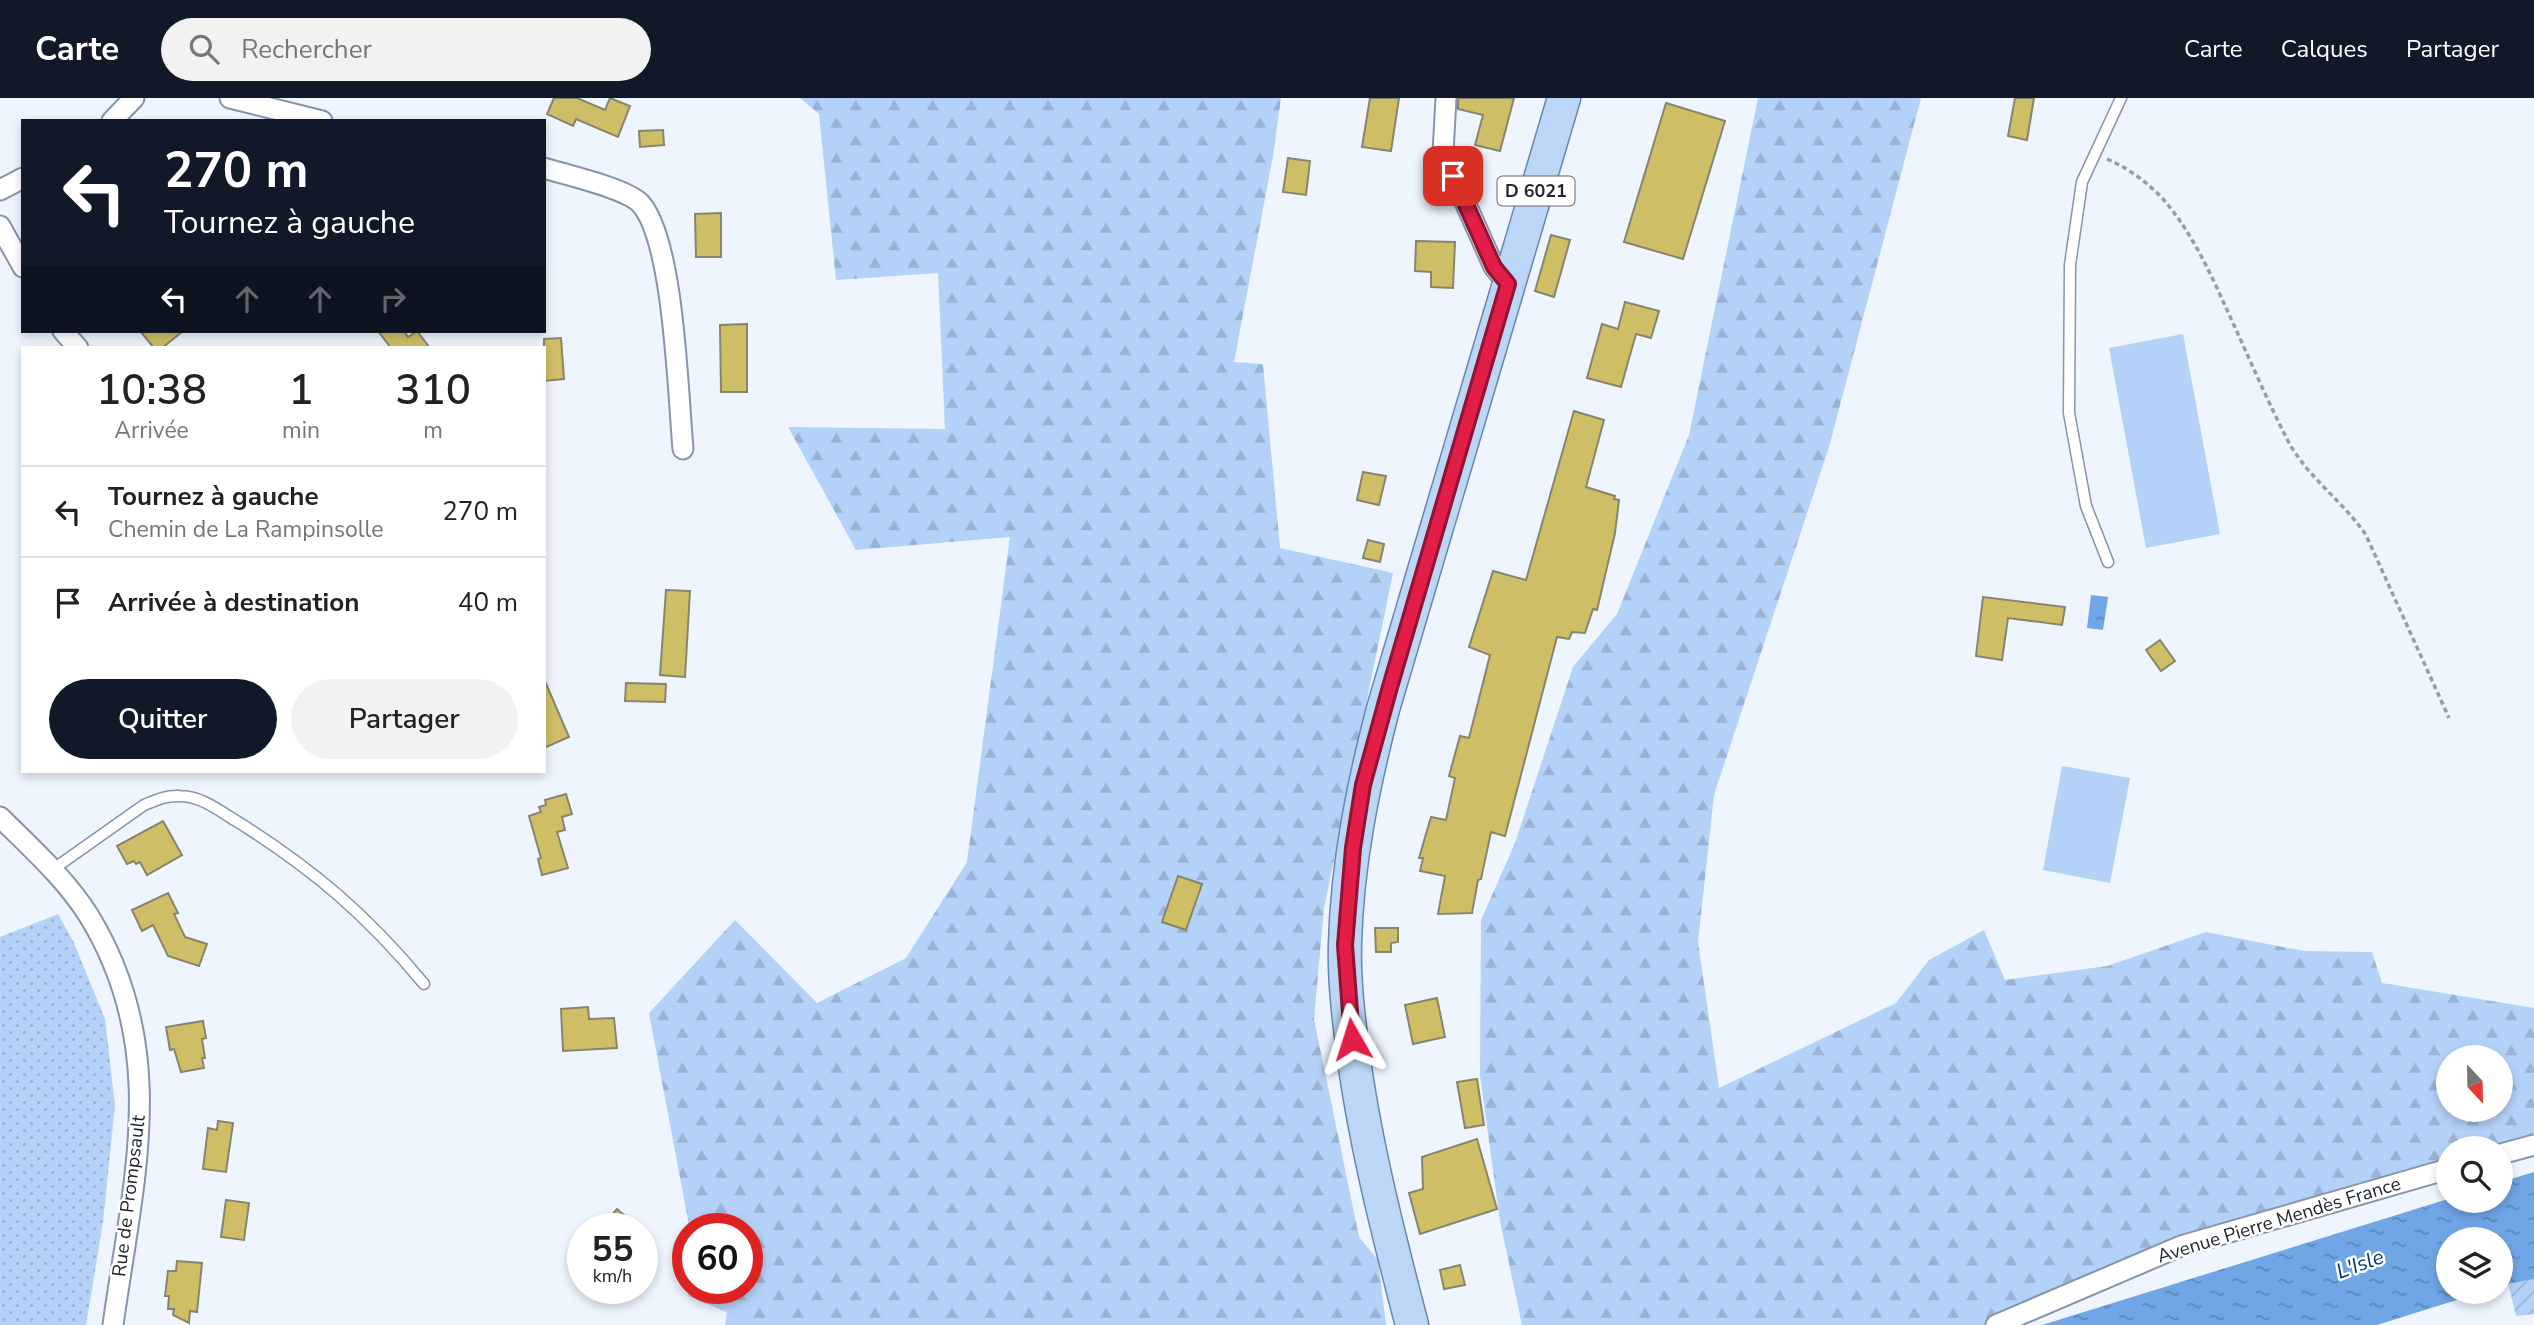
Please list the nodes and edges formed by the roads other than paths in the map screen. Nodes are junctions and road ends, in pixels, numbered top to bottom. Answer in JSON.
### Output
{"nodes":[{"id":1,"x":134,"y":98,"type":"edge"},
{"id":2,"x":230,"y":98,"type":"edge"},
{"id":3,"x":1446,"y":98,"type":"edge"},
{"id":4,"x":1564,"y":98,"type":"edge"},
{"id":5,"x":2121,"y":98,"type":"edge"},
{"id":6,"x":114,"y":119,"type":"edge"},
{"id":7,"x":314,"y":119,"type":"edge"},
{"id":8,"x":546,"y":169,"type":"edge"},
{"id":9,"x":21,"y":179,"type":"edge"},
{"id":10,"x":0,"y":190,"type":"edge"},
{"id":11,"x":0,"y":226,"type":"edge"},
{"id":12,"x":21,"y":263,"type":"edge"},
{"id":13,"x":1508,"y":284,"type":"junction"},
{"id":14,"x":683,"y":449,"type":"dead end"},
{"id":15,"x":2108,"y":562,"type":"dead end"},
{"id":16,"x":0,"y":817,"type":"edge"},
{"id":17,"x":52,"y":870,"type":"junction"},
{"id":18,"x":424,"y":984,"type":"dead end"},
{"id":19,"x":2534,"y":1145,"type":"edge"},
{"id":20,"x":2513,"y":1151,"type":"edge"},
{"id":21,"x":2436,"y":1172,"type":"edge"},
{"id":22,"x":113,"y":1325,"type":"edge"},
{"id":23,"x":1412,"y":1325,"type":"edge"},
{"id":24,"x":1996,"y":1325,"type":"edge"}],
"edges":[{"from":1,"to":6,"type":"street"},
{"from":2,"to":7,"type":"street"},
{"from":3,"to":13,"type":"street"},
{"from":4,"to":13,"type":"main road","number":"D 6021"},
{"from":5,"to":15,"type":"lane"},
{"from":8,"to":14,"type":"street"},
{"from":9,"to":10,"type":"street"},
{"from":11,"to":12,"type":"street"},
{"from":13,"to":23,"type":"main road","number":"D 6021"},
{"from":16,"to":17,"type":"street","name":"Rue de Prompsault"},
{"from":17,"to":18,"type":"lane"},
{"from":17,"to":22,"type":"street","name":"Rue de Prompsault"},
{"from":19,"to":20,"type":"street"},
{"from":21,"to":24,"type":"street","name":"Avenue Pierre Mendès France"}]}
